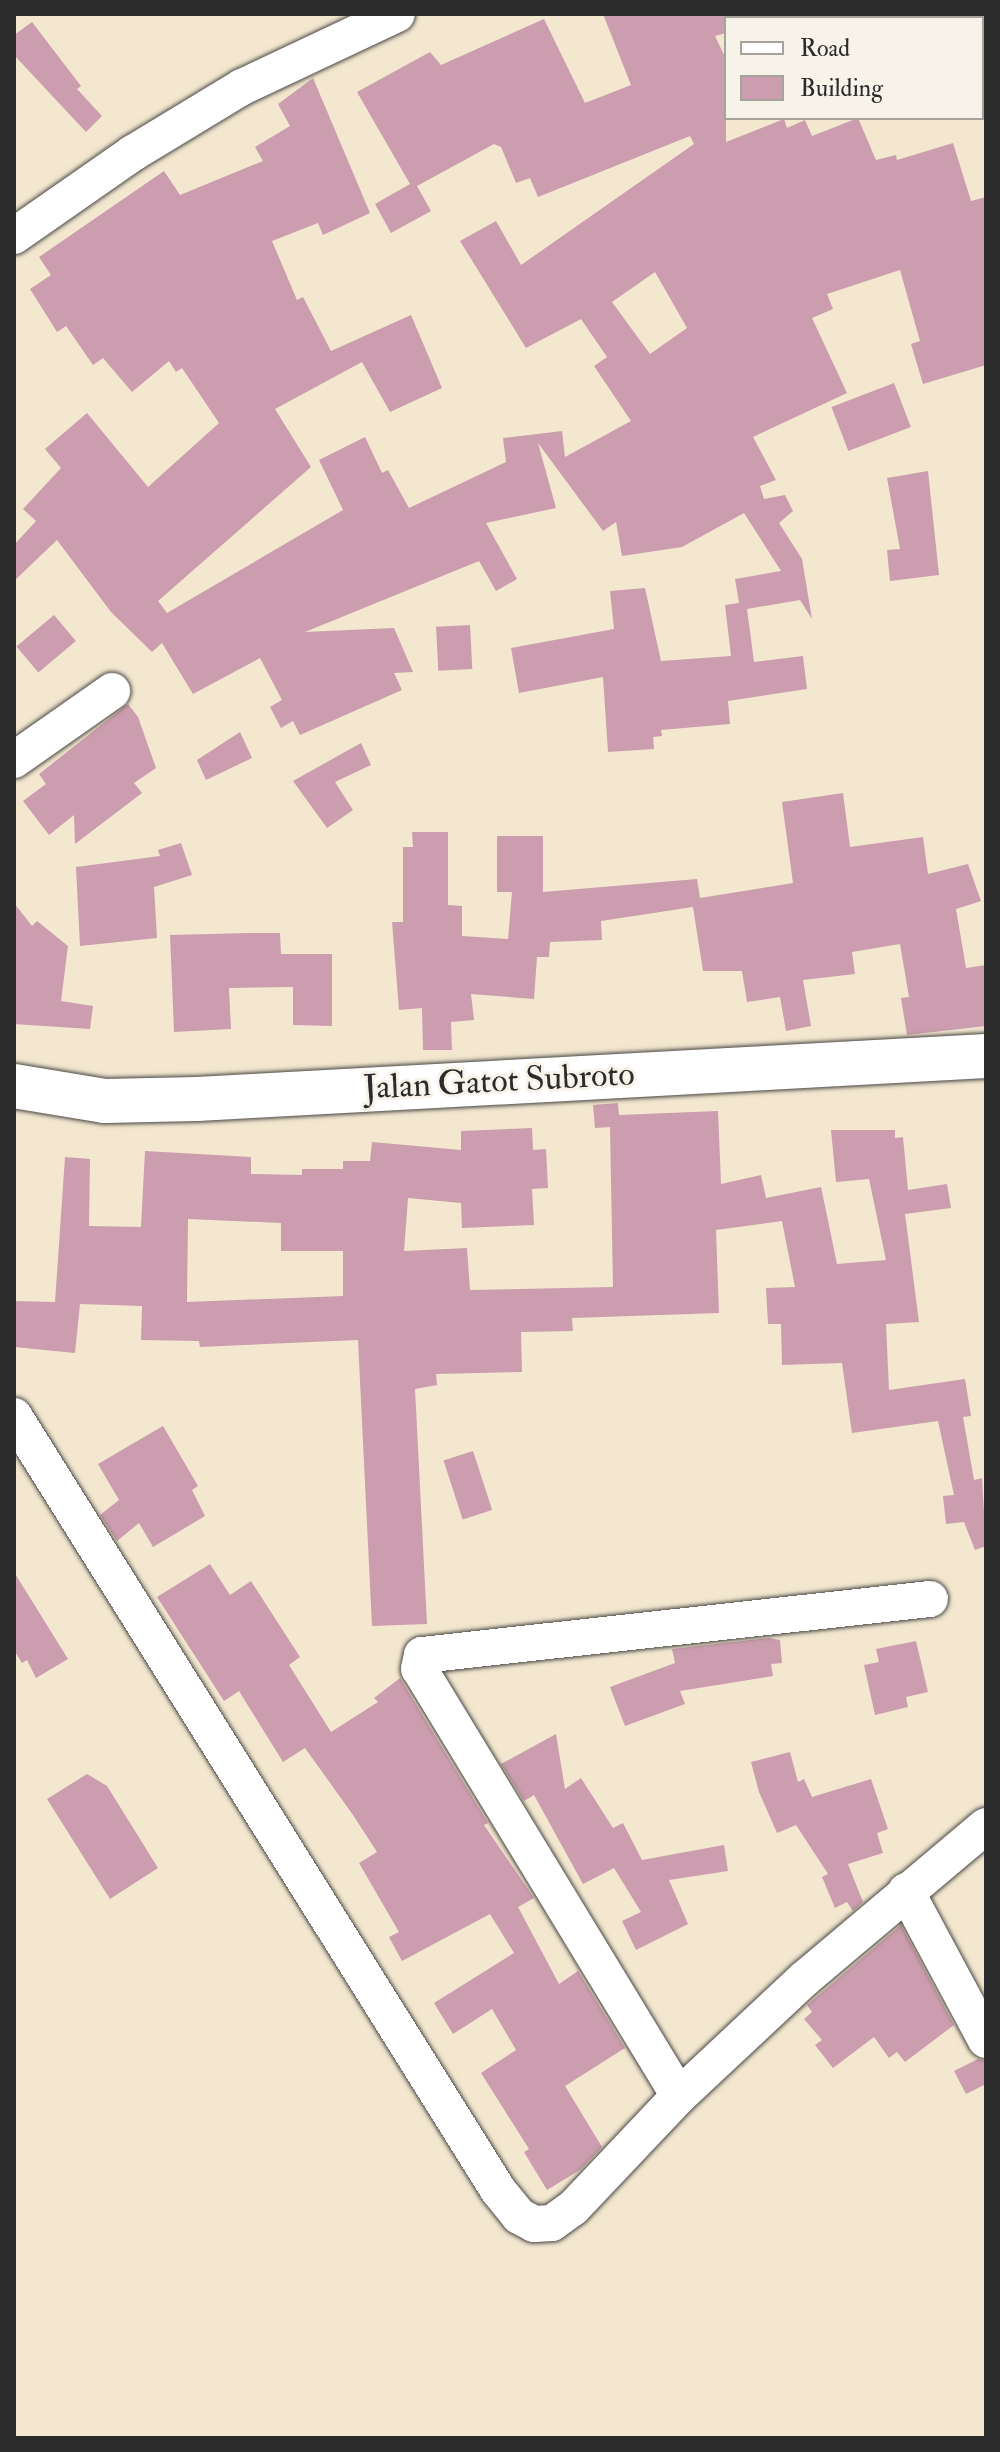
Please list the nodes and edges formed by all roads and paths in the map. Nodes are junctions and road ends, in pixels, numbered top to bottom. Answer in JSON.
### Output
{"nodes":[{"id":1,"x":397,"y":14,"type":"edge"},
{"id":2,"x":14,"y":236,"type":"edge"},
{"id":3,"x":112,"y":691,"type":"dead end"},
{"id":4,"x":14,"y":760,"type":"edge"},
{"id":5,"x":986,"y":1056,"type":"edge"},
{"id":6,"x":14,"y":1086,"type":"edge"},
{"id":7,"x":14,"y":1416,"type":"edge"},
{"id":8,"x":930,"y":1599,"type":"dead end"},
{"id":9,"x":986,"y":1826,"type":"edge"},
{"id":10,"x":906,"y":1891,"type":"junction"},
{"id":11,"x":986,"y":2040,"type":"edge"},
{"id":12,"x":679,"y":2096,"type":"junction"}],
"edges":[{"from":1,"to":2,"type":"street"},
{"from":3,"to":4,"type":"street"},
{"from":5,"to":6,"type":"highway","name":"Jalan Gatot Subroto"},
{"from":7,"to":12,"type":"street"},
{"from":8,"to":12,"type":"street"},
{"from":9,"to":10,"type":"street"},
{"from":10,"to":11,"type":"street"},
{"from":10,"to":12,"type":"street"}]}
